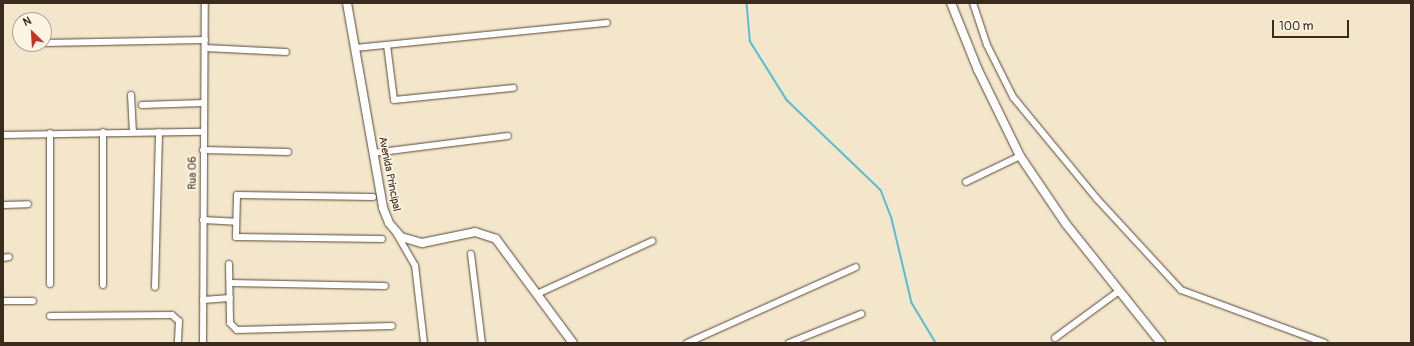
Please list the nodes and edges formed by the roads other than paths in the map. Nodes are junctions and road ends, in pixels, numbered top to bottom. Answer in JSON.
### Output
{"nodes":[{"id":1,"x":205,"y":3,"type":"edge"},
{"id":2,"x":347,"y":3,"type":"edge"},
{"id":3,"x":951,"y":3,"type":"edge"},
{"id":4,"x":973,"y":3,"type":"edge"},
{"id":5,"x":607,"y":23,"type":"dead end"},
{"id":6,"x":205,"y":40,"type":"junction"},
{"id":7,"x":52,"y":43,"type":"edge"},
{"id":8,"x":387,"y":45,"type":"junction"},
{"id":9,"x":205,"y":48,"type":"junction"},
{"id":10,"x":355,"y":48,"type":"junction"},
{"id":11,"x":286,"y":52,"type":"dead end"},
{"id":12,"x":513,"y":88,"type":"dead end"},
{"id":13,"x":131,"y":95,"type":"dead end"},
{"id":14,"x":204,"y":103,"type":"junction"},
{"id":15,"x":142,"y":105,"type":"dead end"},
{"id":16,"x":103,"y":132,"type":"junction"},
{"id":17,"x":133,"y":132,"type":"junction"},
{"id":18,"x":159,"y":132,"type":"junction"},
{"id":19,"x":203,"y":132,"type":"junction"},
{"id":20,"x":50,"y":133,"type":"junction"},
{"id":21,"x":3,"y":136,"type":"edge"},
{"id":22,"x":508,"y":136,"type":"dead end"},
{"id":23,"x":204,"y":150,"type":"junction"},
{"id":24,"x":288,"y":152,"type":"dead end"},
{"id":25,"x":374,"y":153,"type":"junction"},
{"id":26,"x":1020,"y":156,"type":"junction"},
{"id":27,"x":966,"y":182,"type":"dead end"},
{"id":28,"x":373,"y":197,"type":"dead end"},
{"id":29,"x":28,"y":204,"type":"dead end"},
{"id":30,"x":3,"y":205,"type":"edge"},
{"id":31,"x":203,"y":220,"type":"junction"},
{"id":32,"x":236,"y":222,"type":"junction"},
{"id":33,"x":395,"y":231,"type":"junction"},
{"id":34,"x":382,"y":239,"type":"dead end"},
{"id":35,"x":652,"y":241,"type":"dead end"},
{"id":36,"x":471,"y":254,"type":"dead end"},
{"id":37,"x":229,"y":264,"type":"dead end"},
{"id":38,"x":856,"y":267,"type":"dead end"},
{"id":39,"x":230,"y":282,"type":"junction"},
{"id":40,"x":50,"y":284,"type":"dead end"},
{"id":41,"x":103,"y":285,"type":"dead end"},
{"id":42,"x":385,"y":286,"type":"dead end"},
{"id":43,"x":155,"y":287,"type":"dead end"},
{"id":44,"x":1119,"y":291,"type":"junction"},
{"id":45,"x":537,"y":294,"type":"junction"},
{"id":46,"x":230,"y":298,"type":"junction"},
{"id":47,"x":203,"y":300,"type":"junction"},
{"id":48,"x":3,"y":301,"type":"edge"},
{"id":49,"x":33,"y":301,"type":"dead end"},
{"id":50,"x":861,"y":314,"type":"dead end"},
{"id":51,"x":50,"y":316,"type":"dead end"},
{"id":52,"x":392,"y":326,"type":"dead end"},
{"id":53,"x":1055,"y":338,"type":"dead end"},
{"id":54,"x":178,"y":343,"type":"edge"},
{"id":55,"x":203,"y":343,"type":"edge"},
{"id":56,"x":424,"y":343,"type":"edge"},
{"id":57,"x":482,"y":343,"type":"edge"},
{"id":58,"x":573,"y":343,"type":"edge"},
{"id":59,"x":687,"y":343,"type":"edge"},
{"id":60,"x":789,"y":343,"type":"edge"},
{"id":61,"x":1161,"y":343,"type":"edge"},
{"id":62,"x":1325,"y":343,"type":"edge"}],
"edges":[{"from":1,"to":6,"type":"street","name":"Rua 06"},
{"from":2,"to":10,"type":"street","name":"Avenida Principal"},
{"from":3,"to":26,"type":"street"},
{"from":4,"to":62,"type":"street"},
{"from":5,"to":8,"type":"street"},
{"from":6,"to":7,"type":"street"},
{"from":6,"to":9,"type":"street","name":"Rua 06"},
{"from":8,"to":10,"type":"street"},
{"from":8,"to":12,"type":"street"},
{"from":9,"to":11,"type":"street"},
{"from":9,"to":14,"type":"street","name":"Rua 06"},
{"from":10,"to":25,"type":"street","name":"Avenida Principal"},
{"from":13,"to":17,"type":"street"},
{"from":14,"to":15,"type":"street"},
{"from":14,"to":19,"type":"street","name":"Rua 06"},
{"from":16,"to":17,"type":"street"},
{"from":16,"to":20,"type":"street"},
{"from":16,"to":41,"type":"street"},
{"from":17,"to":18,"type":"street"},
{"from":18,"to":19,"type":"street"},
{"from":18,"to":43,"type":"street"},
{"from":19,"to":23,"type":"street","name":"Rua 06"},
{"from":20,"to":21,"type":"street"},
{"from":20,"to":40,"type":"street"},
{"from":22,"to":25,"type":"street"},
{"from":23,"to":24,"type":"street"},
{"from":23,"to":31,"type":"street","name":"Rua 06"},
{"from":25,"to":33,"type":"street","name":"Avenida Principal"},
{"from":26,"to":27,"type":"street"},
{"from":26,"to":44,"type":"street"},
{"from":28,"to":32,"type":"street"},
{"from":29,"to":30,"type":"street"},
{"from":31,"to":32,"type":"street"},
{"from":31,"to":47,"type":"street","name":"Rua 06"},
{"from":32,"to":34,"type":"street"},
{"from":33,"to":45,"type":"street"},
{"from":33,"to":56,"type":"street"},
{"from":35,"to":45,"type":"street"},
{"from":36,"to":57,"type":"street"},
{"from":37,"to":39,"type":"street"},
{"from":38,"to":59,"type":"street"},
{"from":39,"to":42,"type":"street"},
{"from":39,"to":46,"type":"street"},
{"from":44,"to":53,"type":"street"},
{"from":44,"to":61,"type":"street"},
{"from":45,"to":58,"type":"street"},
{"from":46,"to":47,"type":"street"},
{"from":46,"to":52,"type":"street"},
{"from":47,"to":55,"type":"street","name":"Rua 06"},
{"from":48,"to":49,"type":"street"},
{"from":50,"to":60,"type":"street"},
{"from":51,"to":54,"type":"street"}]}
